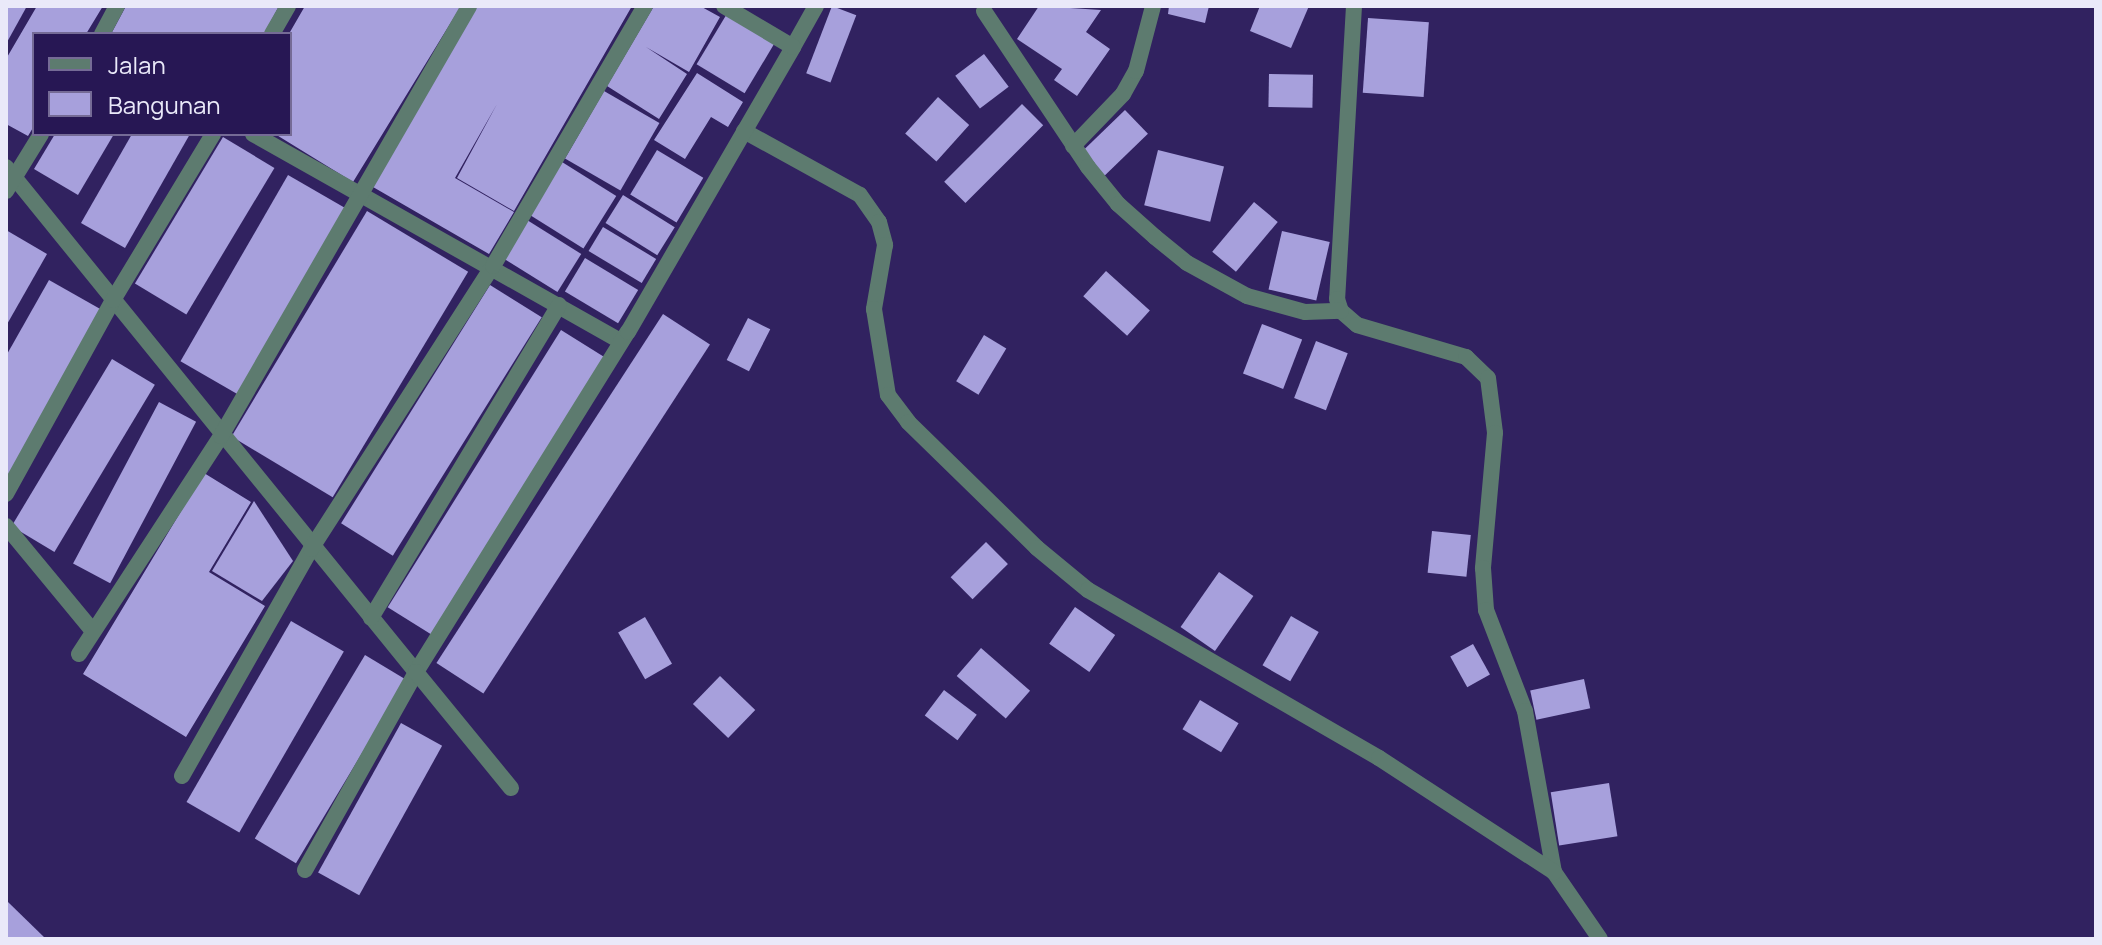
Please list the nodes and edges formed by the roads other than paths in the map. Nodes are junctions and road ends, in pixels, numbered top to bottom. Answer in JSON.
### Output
{"nodes":[{"id":1,"x":117,"y":6,"type":"edge"},
{"id":2,"x":288,"y":6,"type":"edge"},
{"id":3,"x":469,"y":6,"type":"edge"},
{"id":4,"x":645,"y":6,"type":"edge"},
{"id":5,"x":724,"y":6,"type":"edge"},
{"id":6,"x":816,"y":6,"type":"edge"},
{"id":7,"x":1153,"y":6,"type":"edge"},
{"id":8,"x":1354,"y":6,"type":"edge"},
{"id":9,"x":984,"y":11,"type":"dead end"},
{"id":10,"x":103,"y":32,"type":"edge"},
{"id":11,"x":273,"y":32,"type":"edge"},
{"id":12,"x":793,"y":47,"type":"junction"},
{"id":13,"x":744,"y":131,"type":"junction"},
{"id":14,"x":40,"y":136,"type":"edge"},
{"id":15,"x":212,"y":136,"type":"edge"},
{"id":16,"x":257,"y":136,"type":"edge"},
{"id":17,"x":1073,"y":146,"type":"junction"},
{"id":18,"x":9,"y":179,"type":"edge"},
{"id":19,"x":360,"y":194,"type":"junction"},
{"id":20,"x":493,"y":266,"type":"junction"},
{"id":21,"x":113,"y":300,"type":"junction"},
{"id":22,"x":559,"y":305,"type":"junction"},
{"id":23,"x":1341,"y":311,"type":"junction"},
{"id":24,"x":621,"y":341,"type":"junction"},
{"id":25,"x":221,"y":436,"type":"junction"},
{"id":26,"x":6,"y":494,"type":"edge"},
{"id":27,"x":6,"y":526,"type":"edge"},
{"id":28,"x":311,"y":549,"type":"junction"},
{"id":29,"x":371,"y":618,"type":"junction"},
{"id":30,"x":93,"y":631,"type":"junction"},
{"id":31,"x":79,"y":654,"type":"dead end"},
{"id":32,"x":416,"y":672,"type":"junction"},
{"id":33,"x":182,"y":776,"type":"dead end"},
{"id":34,"x":511,"y":788,"type":"dead end"},
{"id":35,"x":305,"y":870,"type":"dead end"},
{"id":36,"x":1554,"y":872,"type":"junction"},
{"id":37,"x":1600,"y":939,"type":"edge"}],
"edges":[{"from":1,"to":10,"type":"street"},
{"from":2,"to":11,"type":"street"},
{"from":3,"to":19,"type":"street"},
{"from":4,"to":20,"type":"street"},
{"from":5,"to":12,"type":"street"},
{"from":6,"to":12,"type":"street"},
{"from":7,"to":17,"type":"street"},
{"from":8,"to":23,"type":"street"},
{"from":9,"to":17,"type":"street"},
{"from":12,"to":13,"type":"street"},
{"from":13,"to":24,"type":"street"},
{"from":13,"to":36,"type":"street"},
{"from":14,"to":18,"type":"street"},
{"from":15,"to":21,"type":"street"},
{"from":16,"to":19,"type":"street"},
{"from":17,"to":23,"type":"street"},
{"from":18,"to":21,"type":"street"},
{"from":19,"to":20,"type":"street"},
{"from":19,"to":25,"type":"street"},
{"from":20,"to":22,"type":"street"},
{"from":20,"to":28,"type":"street"},
{"from":21,"to":25,"type":"street"},
{"from":21,"to":26,"type":"street"},
{"from":22,"to":24,"type":"street"},
{"from":22,"to":29,"type":"street"},
{"from":23,"to":36,"type":"street"},
{"from":24,"to":32,"type":"street"},
{"from":25,"to":28,"type":"street"},
{"from":25,"to":30,"type":"street"},
{"from":27,"to":30,"type":"street"},
{"from":28,"to":29,"type":"street"},
{"from":28,"to":33,"type":"street"},
{"from":29,"to":32,"type":"street"},
{"from":30,"to":31,"type":"street"},
{"from":32,"to":34,"type":"street"},
{"from":32,"to":35,"type":"street"},
{"from":36,"to":37,"type":"street"}]}
